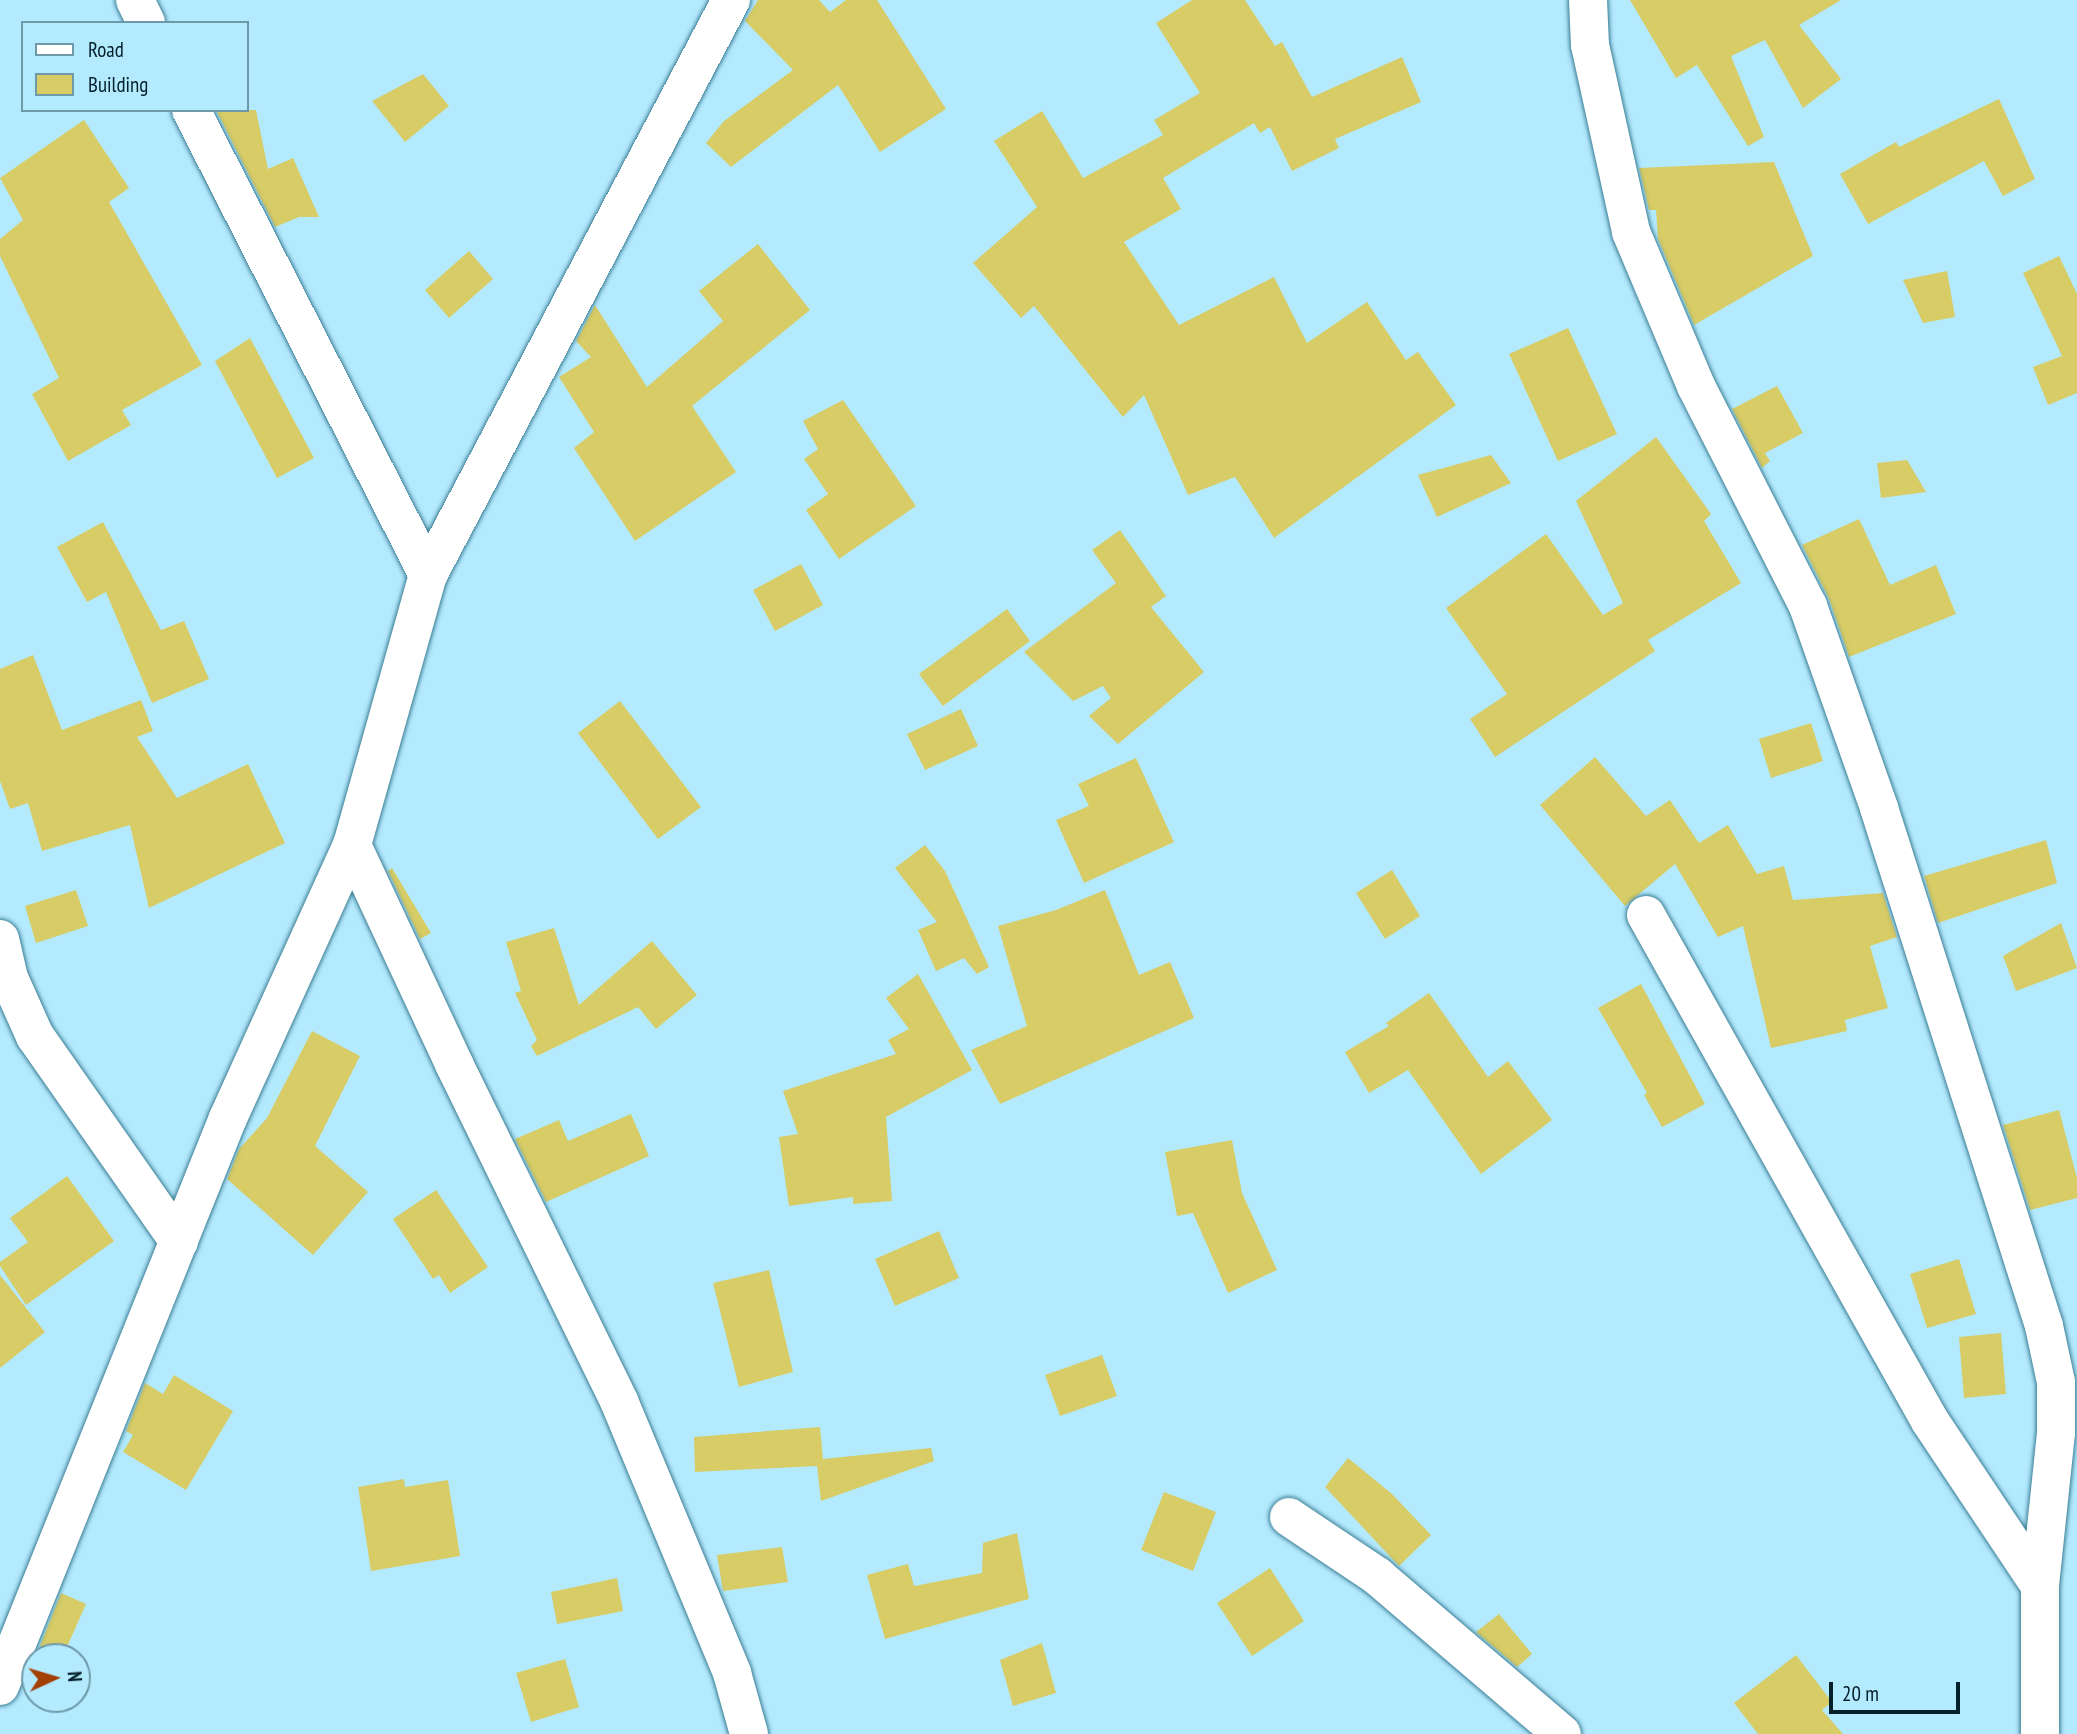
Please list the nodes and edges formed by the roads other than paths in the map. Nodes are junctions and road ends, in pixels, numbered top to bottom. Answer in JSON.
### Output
{"nodes":[{"id":1,"x":135,"y":0,"type":"edge"},
{"id":2,"x":731,"y":0,"type":"edge"},
{"id":3,"x":1588,"y":0,"type":"edge"},
{"id":4,"x":145,"y":21,"type":"edge"},
{"id":5,"x":192,"y":112,"type":"edge"},
{"id":6,"x":428,"y":575,"type":"junction"},
{"id":7,"x":352,"y":845,"type":"junction"},
{"id":8,"x":1646,"y":915,"type":"dead end"},
{"id":9,"x":0,"y":939,"type":"edge"},
{"id":10,"x":178,"y":1242,"type":"junction"},
{"id":11,"x":1289,"y":1517,"type":"dead end"},
{"id":12,"x":2040,"y":1586,"type":"junction"},
{"id":13,"x":0,"y":1686,"type":"edge"},
{"id":14,"x":749,"y":1734,"type":"edge"},
{"id":15,"x":1562,"y":1734,"type":"edge"},
{"id":16,"x":2039,"y":1734,"type":"edge"}],
"edges":[{"from":1,"to":4,"type":"street"},
{"from":2,"to":6,"type":"street"},
{"from":3,"to":12,"type":"street"},
{"from":5,"to":6,"type":"street"},
{"from":6,"to":7,"type":"street"},
{"from":7,"to":10,"type":"street"},
{"from":7,"to":14,"type":"street"},
{"from":8,"to":12,"type":"street"},
{"from":9,"to":10,"type":"street"},
{"from":10,"to":13,"type":"street"},
{"from":11,"to":15,"type":"street"},
{"from":12,"to":16,"type":"street"}]}
